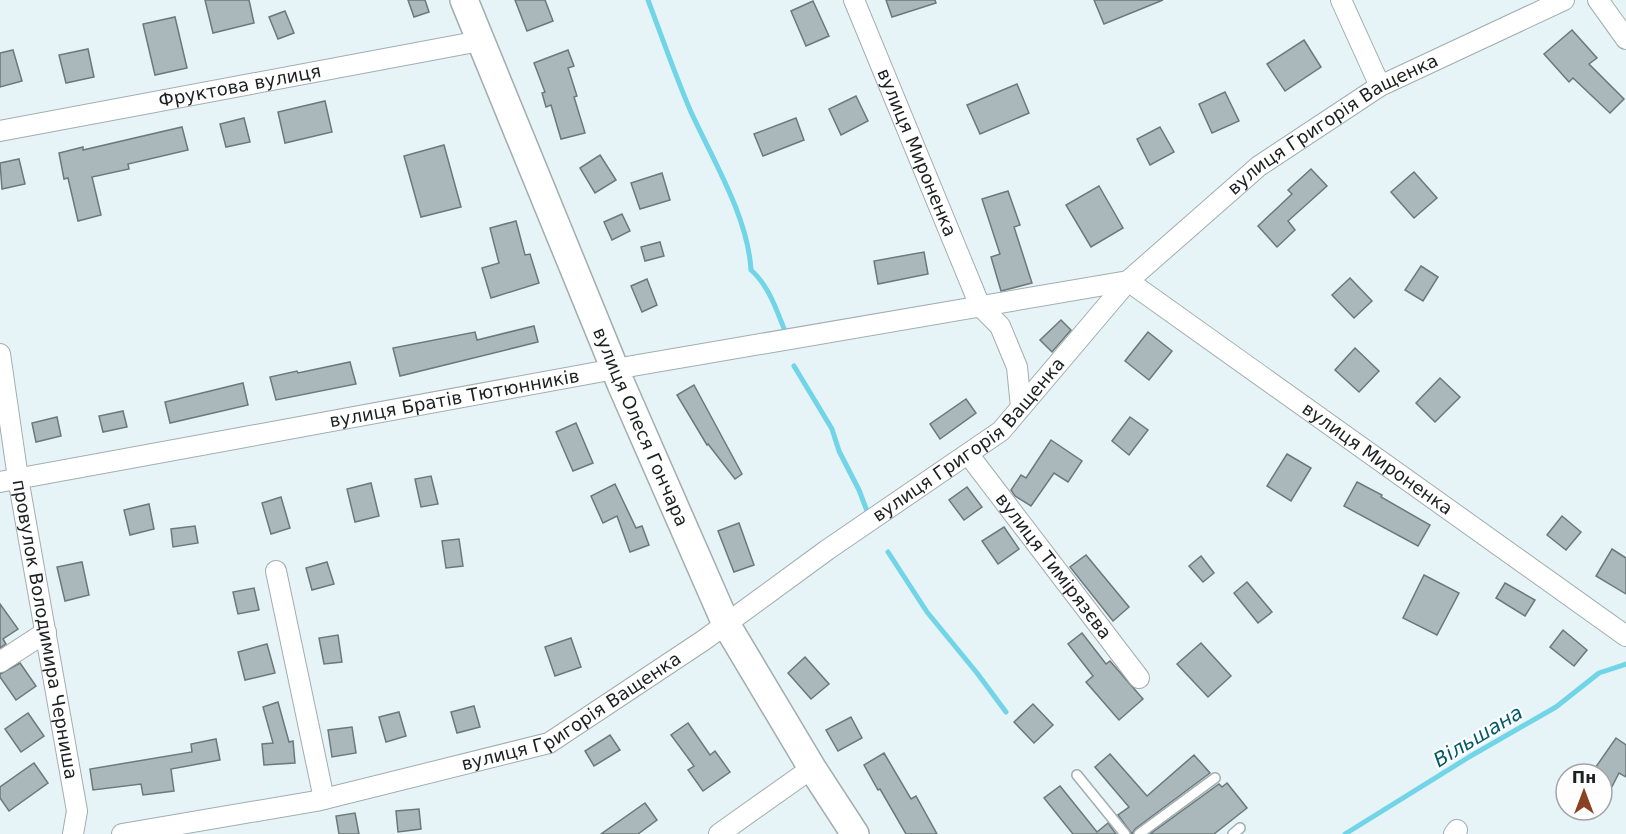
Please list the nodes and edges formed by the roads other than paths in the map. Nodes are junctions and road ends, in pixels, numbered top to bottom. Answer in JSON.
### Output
{"nodes":[{"id":1,"x":464,"y":0,"type":"edge"},
{"id":2,"x":854,"y":0,"type":"edge"},
{"id":3,"x":1341,"y":0,"type":"edge"},
{"id":4,"x":1564,"y":0,"type":"edge"},
{"id":5,"x":1598,"y":0,"type":"edge"},
{"id":6,"x":1626,"y":39,"type":"edge"},
{"id":7,"x":480,"y":41,"type":"junction"},
{"id":8,"x":1380,"y":86,"type":"junction"},
{"id":9,"x":0,"y":131,"type":"edge"},
{"id":10,"x":1128,"y":281,"type":"junction"},
{"id":11,"x":980,"y":306,"type":"junction"},
{"id":12,"x":0,"y":354,"type":"edge"},
{"id":13,"x":615,"y":369,"type":"junction"},
{"id":14,"x":1021,"y":407,"type":"junction"},
{"id":15,"x":968,"y":454,"type":"junction"},
{"id":16,"x":9,"y":480,"type":"edge"},
{"id":17,"x":276,"y":571,"type":"dead end"},
{"id":18,"x":726,"y":624,"type":"junction"},
{"id":19,"x":46,"y":632,"type":"junction"},
{"id":20,"x":1626,"y":636,"type":"edge"},
{"id":21,"x":0,"y":662,"type":"edge"},
{"id":22,"x":1138,"y":678,"type":"dead end"},
{"id":23,"x":812,"y":768,"type":"junction"},
{"id":24,"x":1077,"y":775,"type":"dead end"},
{"id":25,"x":1215,"y":777,"type":"dead end"},
{"id":26,"x":324,"y":799,"type":"junction"},
{"id":27,"x":73,"y":834,"type":"edge"},
{"id":28,"x":122,"y":834,"type":"edge"},
{"id":29,"x":718,"y":834,"type":"edge"},
{"id":30,"x":855,"y":834,"type":"edge"},
{"id":31,"x":1125,"y":834,"type":"edge"},
{"id":32,"x":1138,"y":834,"type":"edge"}],
"edges":[{"from":1,"to":7,"type":"main road","name":"вулиця Олеся Гончара"},
{"from":2,"to":11,"type":"street","name":"вулиця Мироненка"},
{"from":3,"to":8,"type":"street"},
{"from":4,"to":8,"type":"street","name":"вулиця Григорія Ващенка"},
{"from":5,"to":6,"type":"street"},
{"from":7,"to":9,"type":"street","name":"Фруктова вулиця"},
{"from":7,"to":13,"type":"main road","name":"вулиця Олеся Гончара"},
{"from":8,"to":10,"type":"street","name":"вулиця Григорія Ващенка"},
{"from":10,"to":11,"type":"street","name":"вулиця Братів Тютюнників"},
{"from":10,"to":14,"type":"street","name":"вулиця Григорія Ващенка"},
{"from":10,"to":20,"type":"street","name":"вулиця Мироненка"},
{"from":11,"to":13,"type":"street","name":"вулиця Братів Тютюнників"},
{"from":11,"to":14,"type":"street"},
{"from":12,"to":16,"type":"street","name":"провулок Володимира Черниша"},
{"from":13,"to":16,"type":"street","name":"вулиця Братів Тютюнників"},
{"from":13,"to":18,"type":"main road","name":"вулиця Олеся Гончара"},
{"from":14,"to":15,"type":"street","name":"вулиця Григорія Ващенка"},
{"from":15,"to":18,"type":"street","name":"вулиця Григорія Ващенка"},
{"from":15,"to":22,"type":"street","name":"вулиця Тимірязєва"},
{"from":16,"to":19,"type":"street","name":"провулок Володимира Черниша"},
{"from":17,"to":26,"type":"street"},
{"from":18,"to":23,"type":"main road","name":"вулиця Олеся Гончара"},
{"from":18,"to":26,"type":"street","name":"вулиця Григорія Ващенка"},
{"from":19,"to":21,"type":"street"},
{"from":19,"to":27,"type":"street","name":"провулок Володимира Черниша"},
{"from":23,"to":29,"type":"street"},
{"from":23,"to":30,"type":"main road","name":"вулиця Олеся Гончара"},
{"from":24,"to":31,"type":"lane"},
{"from":25,"to":32,"type":"lane"},
{"from":26,"to":28,"type":"street","name":"вулиця Григорія Ващенка"}]}
